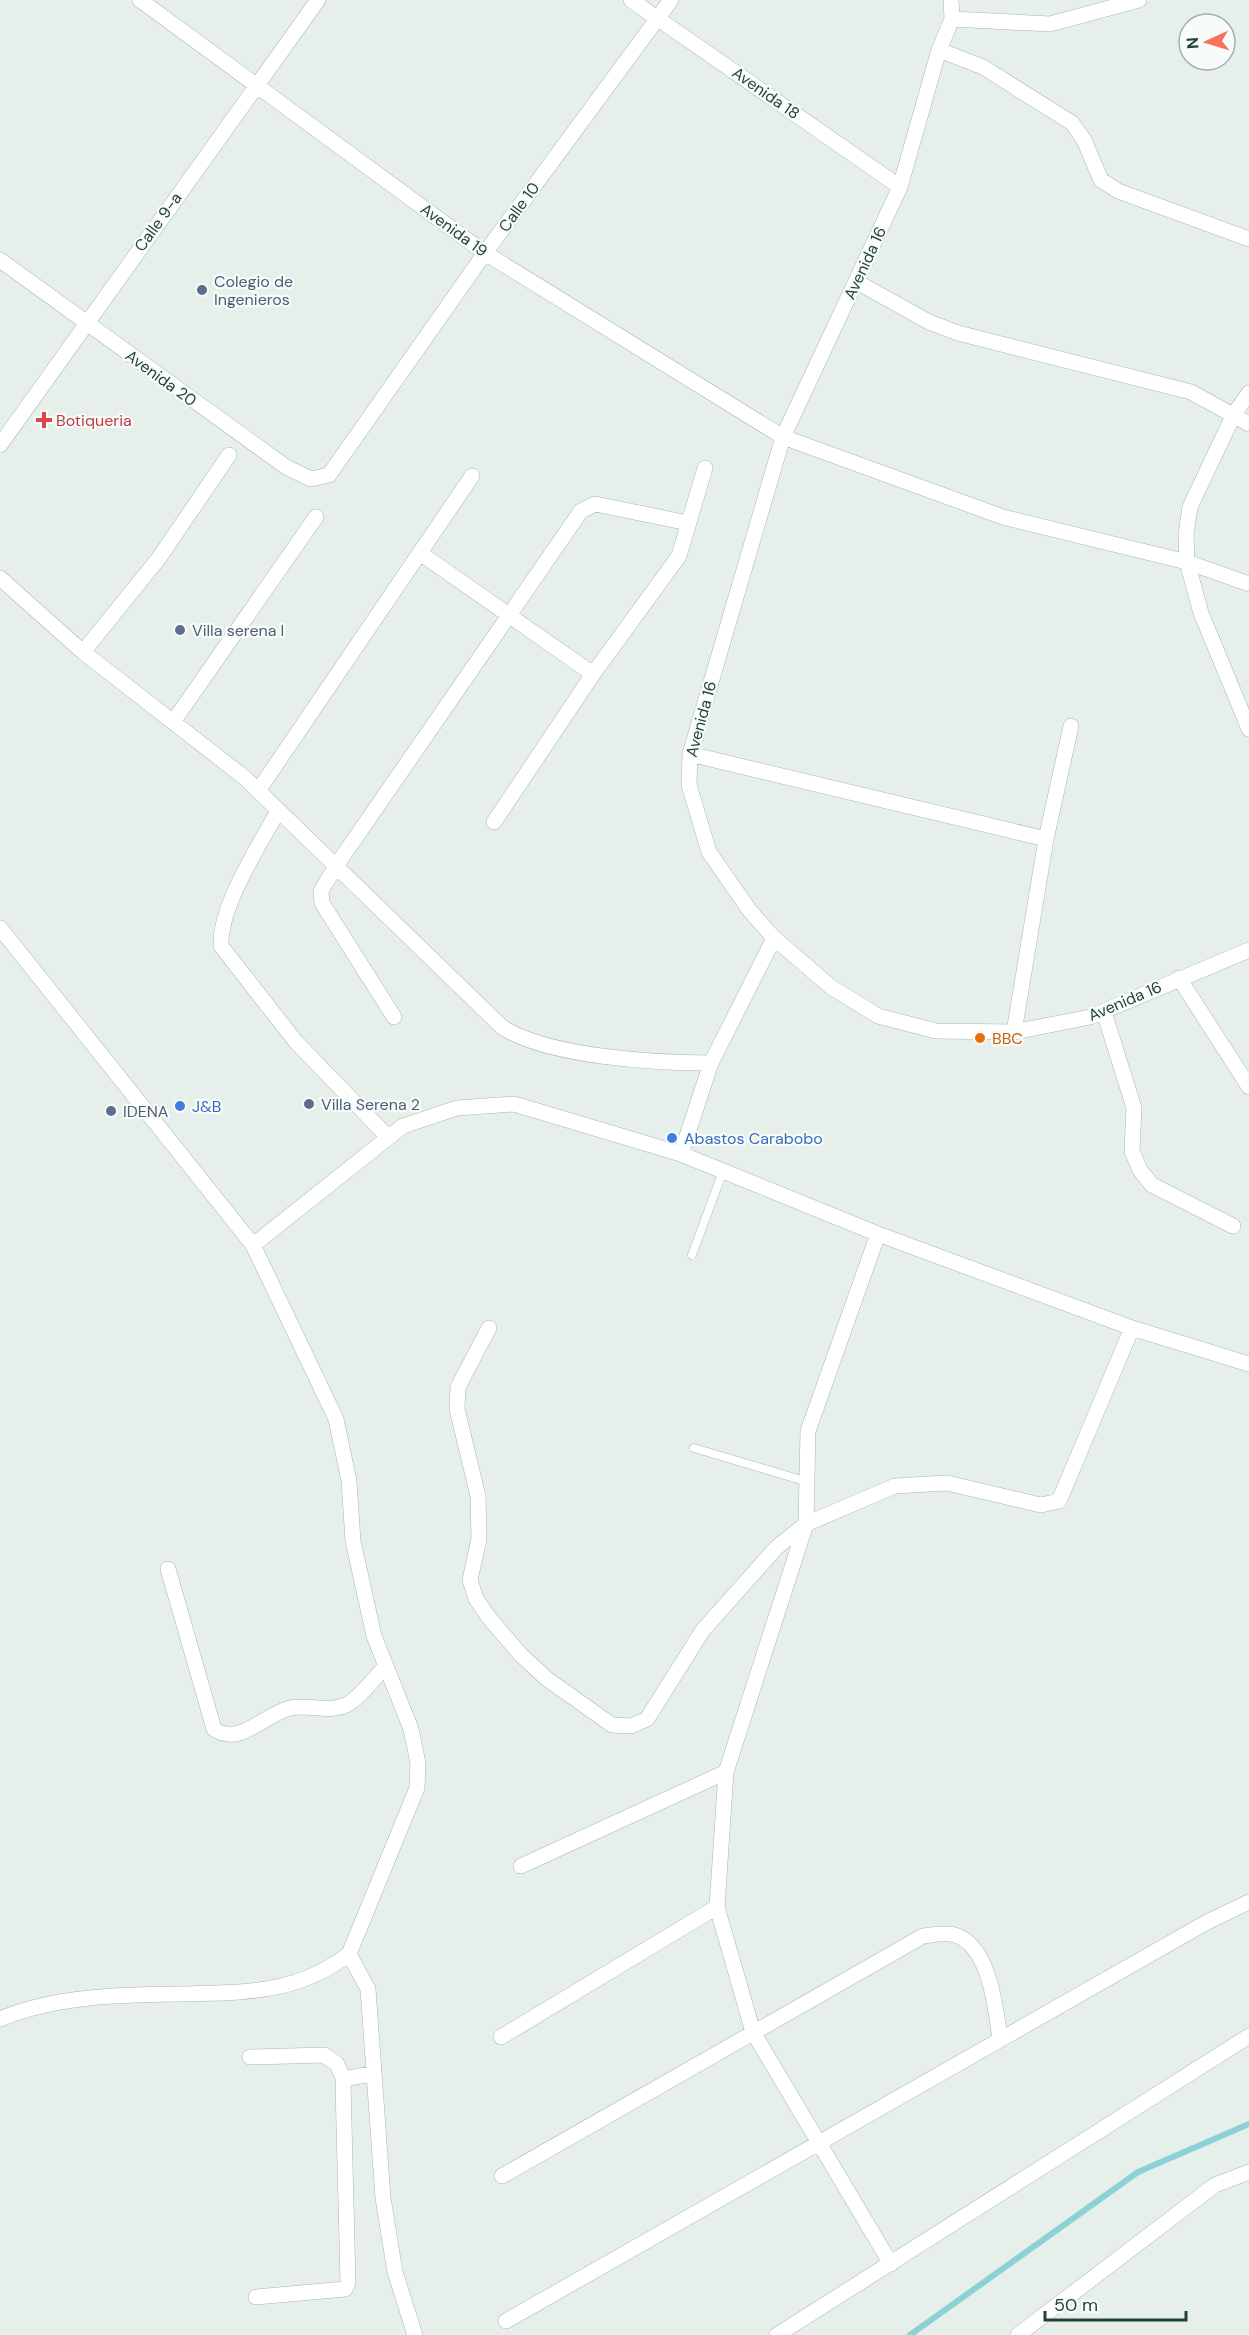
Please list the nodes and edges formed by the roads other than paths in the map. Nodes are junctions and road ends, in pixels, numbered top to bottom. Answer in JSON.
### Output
{"nodes":[{"id":1,"x":140,"y":0,"type":"edge"},
{"id":2,"x":318,"y":0,"type":"edge"},
{"id":3,"x":631,"y":0,"type":"edge"},
{"id":4,"x":671,"y":0,"type":"edge"},
{"id":5,"x":951,"y":0,"type":"edge"},
{"id":6,"x":1139,"y":0,"type":"edge"},
{"id":7,"x":658,"y":19,"type":"junction"},
{"id":8,"x":952,"y":19,"type":"junction"},
{"id":9,"x":939,"y":51,"type":"junction"},
{"id":10,"x":258,"y":85,"type":"junction"},
{"id":11,"x":900,"y":187,"type":"junction"},
{"id":12,"x":1249,"y":239,"type":"edge"},
{"id":13,"x":485,"y":253,"type":"junction"},
{"id":14,"x":0,"y":260,"type":"edge"},
{"id":15,"x":857,"y":282,"type":"junction"},
{"id":16,"x":85,"y":323,"type":"junction"},
{"id":17,"x":1249,"y":393,"type":"edge"},
{"id":18,"x":1234,"y":414,"type":"junction"},
{"id":19,"x":1249,"y":424,"type":"edge"},
{"id":20,"x":783,"y":437,"type":"junction"},
{"id":21,"x":0,"y":444,"type":"edge"},
{"id":22,"x":229,"y":455,"type":"dead end"},
{"id":23,"x":705,"y":468,"type":"dead end"},
{"id":24,"x":329,"y":475,"type":"joint"},
{"id":25,"x":472,"y":476,"type":"dead end"},
{"id":26,"x":316,"y":517,"type":"dead end"},
{"id":27,"x":688,"y":523,"type":"junction"},
{"id":28,"x":420,"y":553,"type":"junction"},
{"id":29,"x":1187,"y":562,"type":"junction"},
{"id":30,"x":0,"y":578,"type":"edge"},
{"id":31,"x":1249,"y":584,"type":"edge"},
{"id":32,"x":509,"y":613,"type":"junction"},
{"id":33,"x":83,"y":652,"type":"junction"},
{"id":34,"x":592,"y":674,"type":"junction"},
{"id":35,"x":173,"y":722,"type":"junction"},
{"id":36,"x":1071,"y":726,"type":"dead end"},
{"id":37,"x":1249,"y":729,"type":"edge"},
{"id":38,"x":690,"y":754,"type":"junction"},
{"id":39,"x":258,"y":791,"type":"junction"},
{"id":40,"x":278,"y":811,"type":"junction"},
{"id":41,"x":494,"y":822,"type":"dead end"},
{"id":42,"x":1046,"y":839,"type":"junction"},
{"id":43,"x":336,"y":866,"type":"junction"},
{"id":44,"x":0,"y":928,"type":"edge"},
{"id":45,"x":774,"y":938,"type":"junction"},
{"id":46,"x":1249,"y":950,"type":"edge"},
{"id":47,"x":1179,"y":978,"type":"junction"},
{"id":48,"x":1104,"y":1012,"type":"junction"},
{"id":49,"x":394,"y":1017,"type":"dead end"},
{"id":50,"x":1014,"y":1032,"type":"junction"},
{"id":51,"x":711,"y":1063,"type":"junction"},
{"id":52,"x":1249,"y":1087,"type":"edge"},
{"id":53,"x":388,"y":1137,"type":"junction"},
{"id":54,"x":681,"y":1154,"type":"junction"},
{"id":55,"x":723,"y":1171,"type":"junction"},
{"id":56,"x":1233,"y":1226,"type":"dead end"},
{"id":57,"x":878,"y":1234,"type":"junction"},
{"id":58,"x":252,"y":1245,"type":"junction"},
{"id":59,"x":692,"y":1255,"type":"dead end"},
{"id":60,"x":489,"y":1328,"type":"dead end"},
{"id":61,"x":1131,"y":1328,"type":"junction"},
{"id":62,"x":1249,"y":1364,"type":"edge"},
{"id":63,"x":694,"y":1448,"type":"dead end"},
{"id":64,"x":808,"y":1482,"type":"junction"},
{"id":65,"x":806,"y":1524,"type":"junction"},
{"id":66,"x":168,"y":1569,"type":"dead end"},
{"id":67,"x":386,"y":1666,"type":"junction"},
{"id":68,"x":726,"y":1772,"type":"junction"},
{"id":69,"x":521,"y":1866,"type":"dead end"},
{"id":70,"x":1249,"y":1902,"type":"edge"},
{"id":71,"x":717,"y":1907,"type":"junction"},
{"id":72,"x":349,"y":1954,"type":"junction"},
{"id":73,"x":0,"y":2019,"type":"edge"},
{"id":74,"x":753,"y":2032,"type":"junction"},
{"id":75,"x":1249,"y":2036,"type":"edge"},
{"id":76,"x":501,"y":2037,"type":"dead end"},
{"id":77,"x":1000,"y":2040,"type":"junction"},
{"id":78,"x":250,"y":2056,"type":"dead end"},
{"id":79,"x":372,"y":2074,"type":"junction"},
{"id":80,"x":344,"y":2080,"type":"junction"},
{"id":81,"x":818,"y":2144,"type":"junction"},
{"id":82,"x":1249,"y":2172,"type":"edge"},
{"id":83,"x":502,"y":2176,"type":"dead end"},
{"id":84,"x":891,"y":2264,"type":"junction"},
{"id":85,"x":256,"y":2297,"type":"dead end"},
{"id":86,"x":506,"y":2321,"type":"dead end"},
{"id":87,"x":415,"y":2335,"type":"edge"},
{"id":88,"x":777,"y":2335,"type":"edge"},
{"id":89,"x":1018,"y":2335,"type":"edge"}],
"edges":[{"from":1,"to":10,"type":"street","name":"Avenida 19"},
{"from":2,"to":10,"type":"street","name":"Calle 9-a"},
{"from":3,"to":7,"type":"street","name":"Avenida 18"},
{"from":4,"to":7,"type":"street","name":"Calle 10"},
{"from":5,"to":8,"type":"street","name":"Avenida 16"},
{"from":6,"to":8,"type":"street"},
{"from":7,"to":11,"type":"street","name":"Avenida 18"},
{"from":7,"to":13,"type":"street","name":"Calle 10"},
{"from":8,"to":9,"type":"street","name":"Avenida 16"},
{"from":9,"to":11,"type":"street","name":"Avenida 16"},
{"from":9,"to":12,"type":"street"},
{"from":10,"to":13,"type":"street","name":"Avenida 19"},
{"from":10,"to":16,"type":"street","name":"Calle 9-a"},
{"from":11,"to":15,"type":"street","name":"Avenida 16"},
{"from":13,"to":20,"type":"street","name":"Avenida 19"},
{"from":13,"to":24,"type":"street","name":"Calle 10"},
{"from":14,"to":16,"type":"street","name":"Avenida 20"},
{"from":15,"to":18,"type":"street"},
{"from":15,"to":20,"type":"street","name":"Avenida 16"},
{"from":16,"to":21,"type":"street","name":"Calle 9-a"},
{"from":16,"to":24,"type":"street","name":"Avenida 20"},
{"from":17,"to":18,"type":"street"},
{"from":18,"to":19,"type":"street"},
{"from":18,"to":29,"type":"street"},
{"from":20,"to":29,"type":"street","name":"Avenida 19"},
{"from":20,"to":38,"type":"street","name":"Avenida 16"},
{"from":22,"to":33,"type":"street"},
{"from":23,"to":27,"type":"street"},
{"from":25,"to":28,"type":"street"},
{"from":26,"to":35,"type":"street"},
{"from":27,"to":32,"type":"street"},
{"from":27,"to":34,"type":"street"},
{"from":28,"to":32,"type":"street"},
{"from":28,"to":39,"type":"street"},
{"from":29,"to":31,"type":"street","name":"Avenida 19"},
{"from":29,"to":37,"type":"street"},
{"from":30,"to":33,"type":"street"},
{"from":32,"to":34,"type":"street"},
{"from":32,"to":43,"type":"street"},
{"from":33,"to":35,"type":"street"},
{"from":34,"to":41,"type":"street"},
{"from":35,"to":39,"type":"street"},
{"from":36,"to":42,"type":"street"},
{"from":38,"to":42,"type":"street"},
{"from":38,"to":45,"type":"street","name":"Avenida 16"},
{"from":39,"to":40,"type":"street"},
{"from":40,"to":43,"type":"street"},
{"from":40,"to":53,"type":"street"},
{"from":42,"to":50,"type":"street"},
{"from":43,"to":49,"type":"street"},
{"from":43,"to":51,"type":"street"},
{"from":44,"to":58,"type":"street"},
{"from":45,"to":50,"type":"street","name":"Avenida 16"},
{"from":45,"to":51,"type":"street"},
{"from":46,"to":47,"type":"street","name":"Avenida 16"},
{"from":47,"to":48,"type":"street","name":"Avenida 16"},
{"from":47,"to":52,"type":"street"},
{"from":48,"to":50,"type":"street","name":"Avenida 16"},
{"from":48,"to":56,"type":"street"},
{"from":51,"to":54,"type":"street"},
{"from":53,"to":54,"type":"street"},
{"from":53,"to":58,"type":"street"},
{"from":54,"to":55,"type":"street"},
{"from":55,"to":57,"type":"street"},
{"from":55,"to":59,"type":"lane"},
{"from":57,"to":61,"type":"street"},
{"from":57,"to":64,"type":"street"},
{"from":58,"to":67,"type":"street"},
{"from":60,"to":65,"type":"street"},
{"from":61,"to":62,"type":"street"},
{"from":61,"to":65,"type":"street"},
{"from":63,"to":64,"type":"lane"},
{"from":64,"to":65,"type":"street"},
{"from":65,"to":68,"type":"street"},
{"from":66,"to":67,"type":"street"},
{"from":67,"to":72,"type":"street"},
{"from":68,"to":69,"type":"street"},
{"from":68,"to":71,"type":"street"},
{"from":70,"to":77,"type":"street"},
{"from":71,"to":74,"type":"street"},
{"from":71,"to":76,"type":"street"},
{"from":72,"to":73,"type":"street"},
{"from":72,"to":79,"type":"street"},
{"from":74,"to":77,"type":"street"},
{"from":74,"to":81,"type":"street"},
{"from":74,"to":83,"type":"street"},
{"from":75,"to":84,"type":"street"},
{"from":77,"to":81,"type":"street"},
{"from":78,"to":80,"type":"street"},
{"from":79,"to":80,"type":"street"},
{"from":79,"to":87,"type":"street"},
{"from":80,"to":85,"type":"street"},
{"from":81,"to":84,"type":"street"},
{"from":81,"to":86,"type":"street"},
{"from":82,"to":89,"type":"street"},
{"from":84,"to":88,"type":"street"}]}
